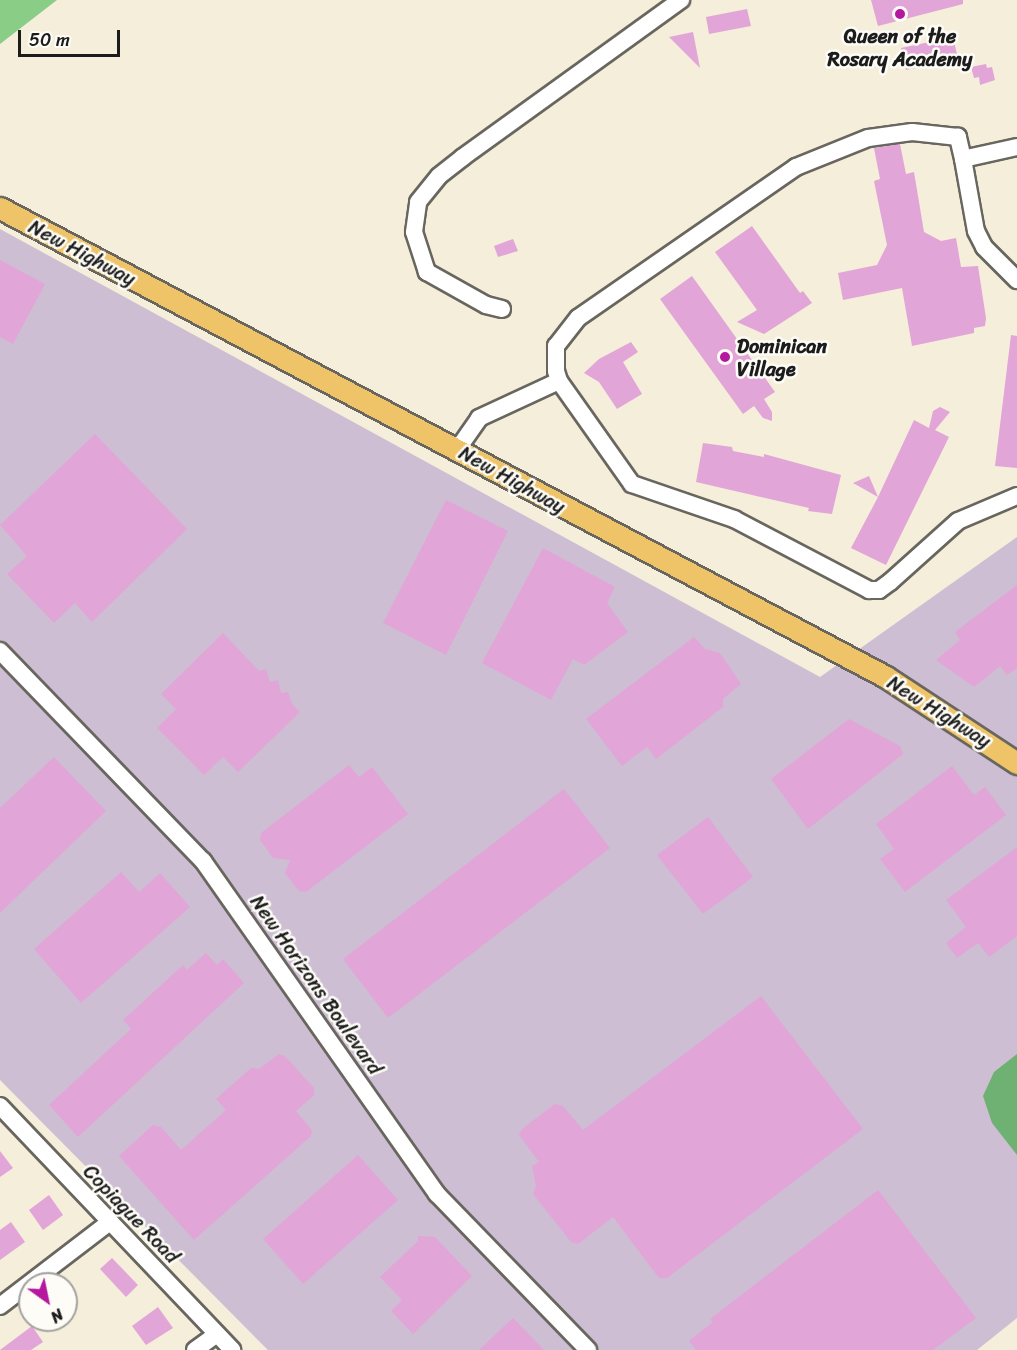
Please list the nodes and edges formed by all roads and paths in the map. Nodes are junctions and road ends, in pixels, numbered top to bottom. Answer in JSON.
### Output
{"nodes":[{"id":1,"x":681,"y":0,"type":"edge"},
{"id":2,"x":1017,"y":147,"type":"edge"},
{"id":3,"x":963,"y":159,"type":"junction"},
{"id":4,"x":0,"y":208,"type":"edge"},
{"id":5,"x":1017,"y":280,"type":"edge"},
{"id":6,"x":502,"y":309,"type":"dead end"},
{"id":7,"x":559,"y":381,"type":"junction"},
{"id":8,"x":457,"y":450,"type":"junction"},
{"id":9,"x":1017,"y":496,"type":"edge"},
{"id":10,"x":0,"y":651,"type":"edge"},
{"id":11,"x":1017,"y":763,"type":"edge"},
{"id":12,"x":1,"y":1109,"type":"edge"},
{"id":13,"x":110,"y":1222,"type":"junction"},
{"id":14,"x":0,"y":1306,"type":"edge"},
{"id":15,"x":217,"y":1334,"type":"junction"},
{"id":16,"x":195,"y":1350,"type":"edge"},
{"id":17,"x":232,"y":1350,"type":"edge"},
{"id":18,"x":588,"y":1350,"type":"edge"}],
"edges":[{"from":1,"to":6,"type":"street"},
{"from":2,"to":3,"type":"street"},
{"from":3,"to":5,"type":"street"},
{"from":3,"to":7,"type":"street"},
{"from":4,"to":8,"type":"main road","name":"New Highway"},
{"from":7,"to":8,"type":"street"},
{"from":7,"to":9,"type":"street"},
{"from":8,"to":11,"type":"main road","name":"New Highway"},
{"from":10,"to":18,"type":"street","name":"New Horizons Boulevard"},
{"from":12,"to":13,"type":"street","name":"Copiague Road"},
{"from":13,"to":14,"type":"street"},
{"from":13,"to":15,"type":"street","name":"Copiague Road"},
{"from":15,"to":16,"type":"street"},
{"from":15,"to":17,"type":"street","name":"Copiague Road"}]}
